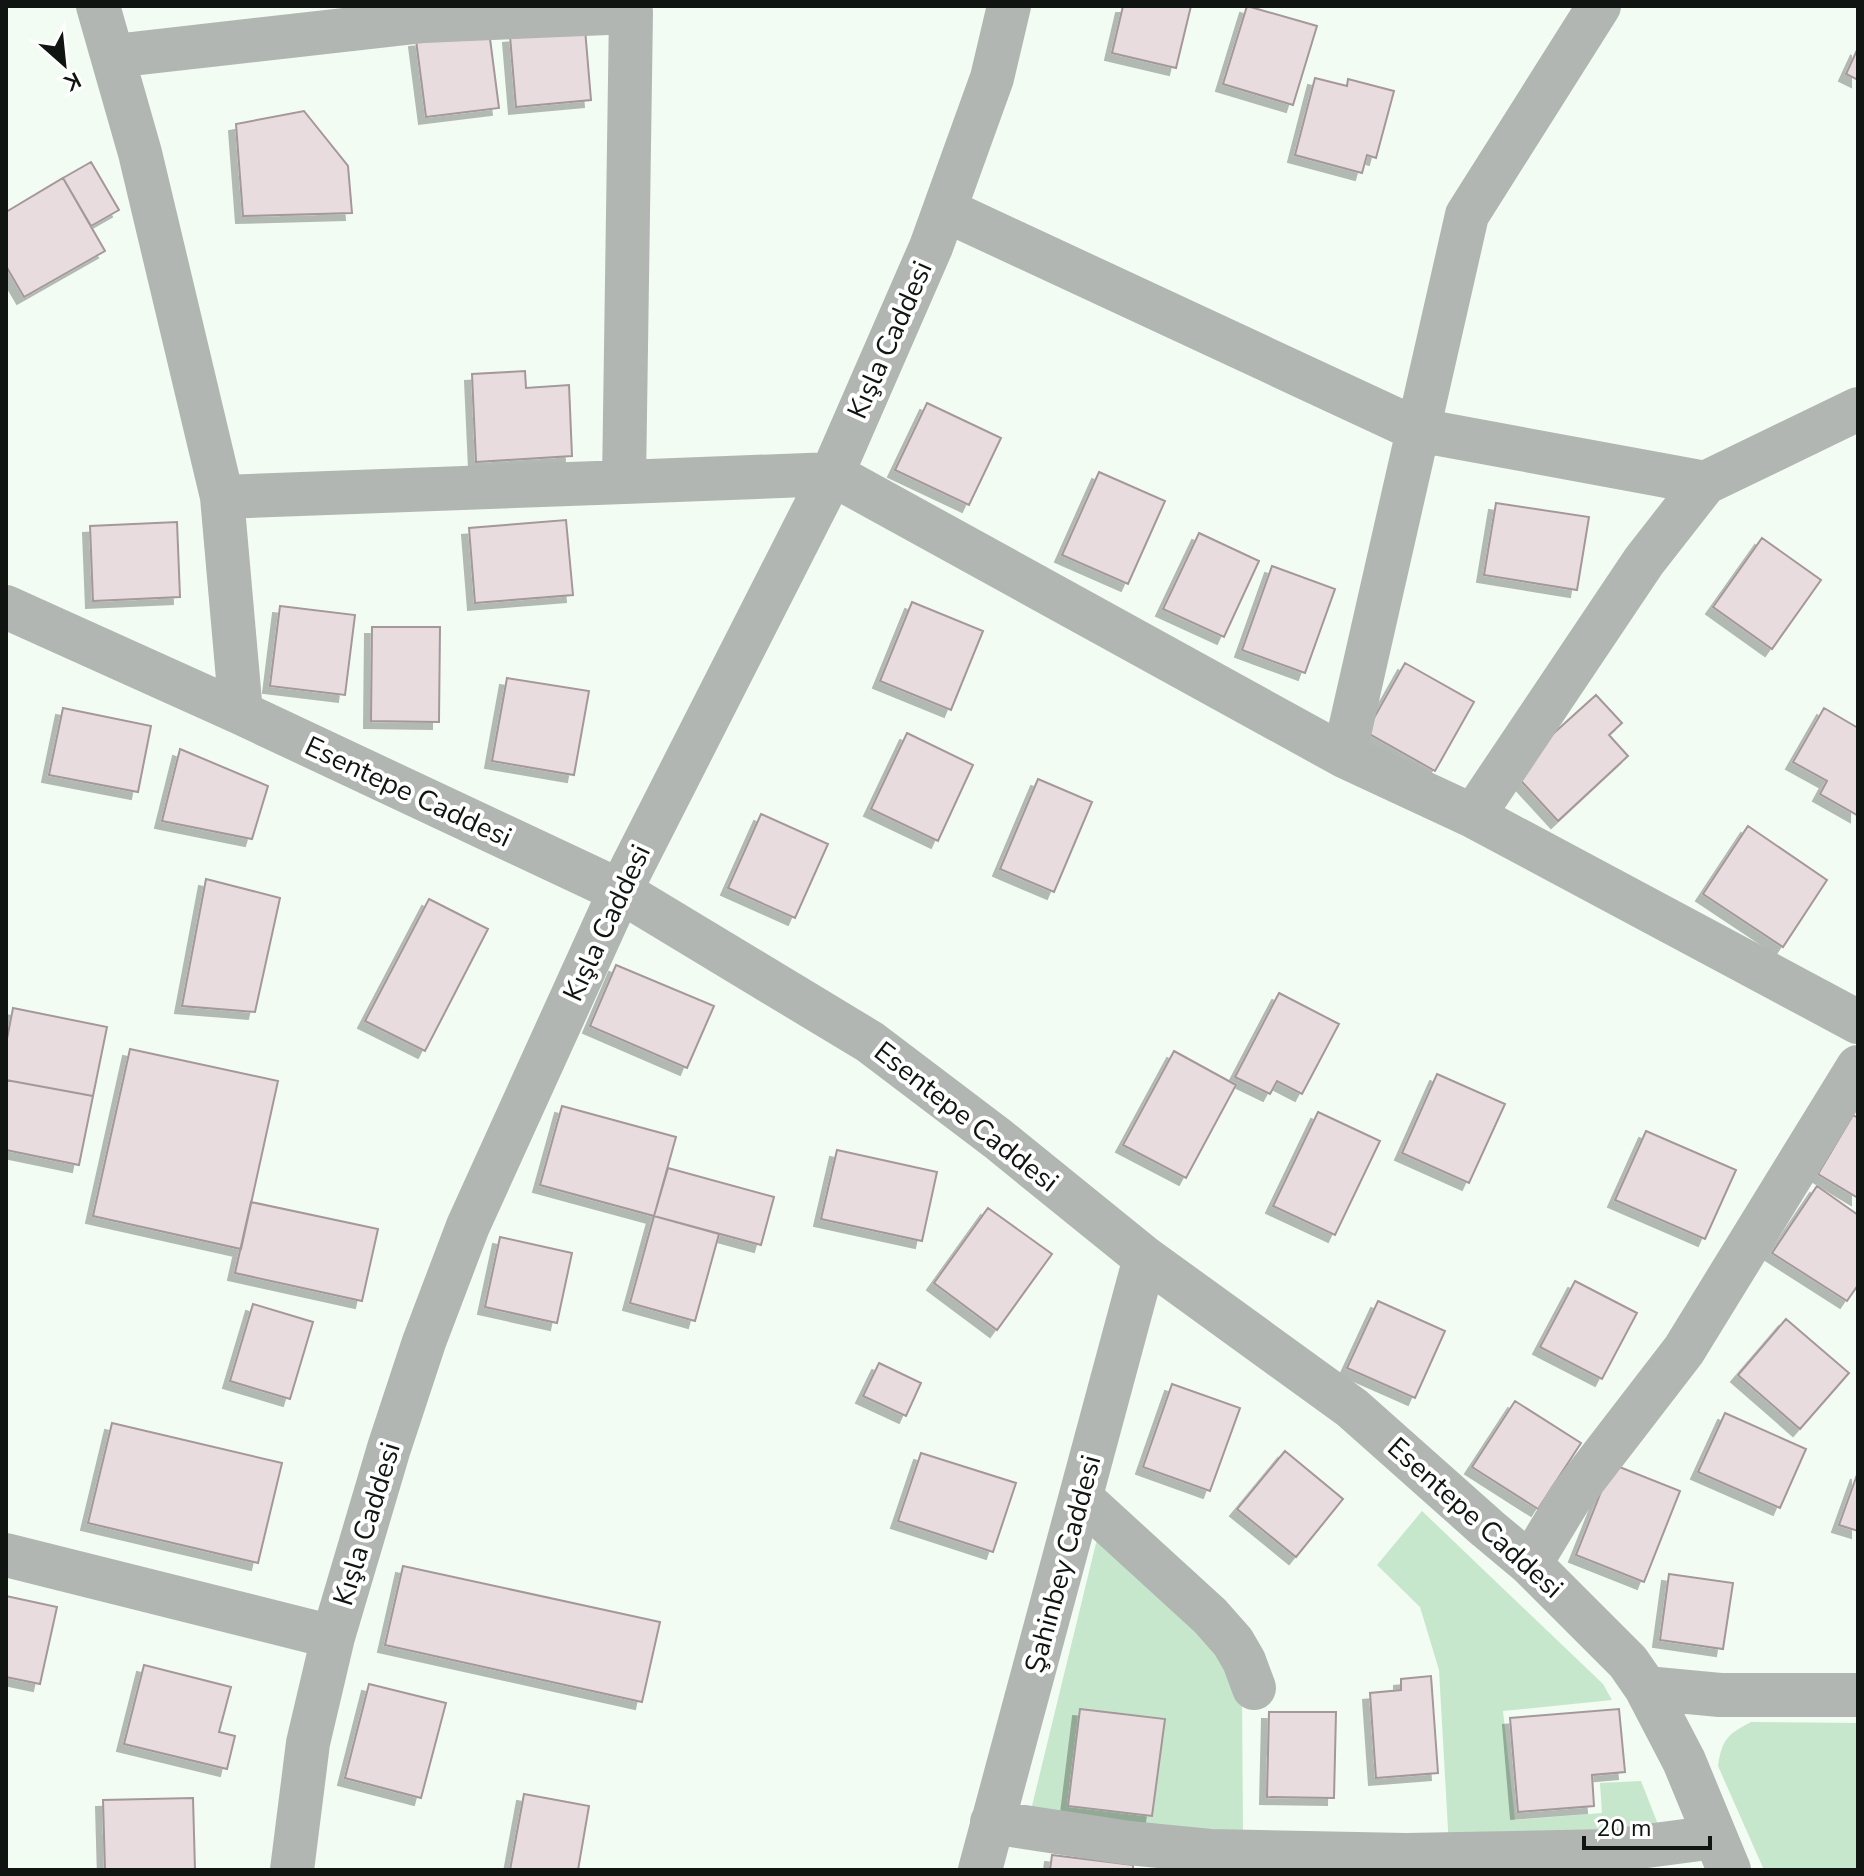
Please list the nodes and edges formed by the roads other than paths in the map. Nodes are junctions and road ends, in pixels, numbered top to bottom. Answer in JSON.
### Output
{"nodes":[{"id":1,"x":98,"y":6,"type":"edge"},
{"id":2,"x":1009,"y":6,"type":"edge"},
{"id":3,"x":1599,"y":6,"type":"edge"},
{"id":4,"x":422,"y":14,"type":"edge"},
{"id":5,"x":114,"y":56,"type":"junction"},
{"id":6,"x":945,"y":210,"type":"junction"},
{"id":7,"x":1858,"y":409,"type":"edge"},
{"id":8,"x":1418,"y":430,"type":"junction"},
{"id":9,"x":832,"y":474,"type":"junction"},
{"id":10,"x":624,"y":482,"type":"junction"},
{"id":11,"x":1705,"y":483,"type":"junction"},
{"id":12,"x":222,"y":497,"type":"junction"},
{"id":13,"x":6,"y":607,"type":"edge"},
{"id":14,"x":241,"y":713,"type":"junction"},
{"id":15,"x":1344,"y":756,"type":"junction"},
{"id":16,"x":1473,"y":816,"type":"junction"},
{"id":17,"x":620,"y":891,"type":"junction"},
{"id":18,"x":1858,"y":1022,"type":"edge"},
{"id":19,"x":1858,"y":1067,"type":"edge"},
{"id":20,"x":1145,"y":1258,"type":"junction"},
{"id":21,"x":1082,"y":1499,"type":"junction"},
{"id":22,"x":6,"y":1555,"type":"edge"},
{"id":23,"x":1530,"y":1564,"type":"junction"},
{"id":24,"x":333,"y":1637,"type":"junction"},
{"id":25,"x":1254,"y":1688,"type":"dead end"},
{"id":26,"x":1646,"y":1688,"type":"junction"},
{"id":27,"x":1858,"y":1695,"type":"edge"},
{"id":28,"x":992,"y":1822,"type":"junction"},
{"id":29,"x":1711,"y":1859,"type":"edge"},
{"id":30,"x":292,"y":1870,"type":"edge"},
{"id":31,"x":980,"y":1870,"type":"edge"}],
"edges":[{"from":1,"to":5,"type":"street"},
{"from":2,"to":6,"type":"street","name":"Kışla Caddesi"},
{"from":3,"to":8,"type":"street"},
{"from":4,"to":5,"type":"street"},
{"from":4,"to":10,"type":"street"},
{"from":5,"to":12,"type":"street"},
{"from":6,"to":8,"type":"street"},
{"from":6,"to":9,"type":"street","name":"Kışla Caddesi"},
{"from":7,"to":11,"type":"street"},
{"from":8,"to":11,"type":"street"},
{"from":8,"to":15,"type":"street"},
{"from":9,"to":10,"type":"street"},
{"from":9,"to":15,"type":"street"},
{"from":9,"to":17,"type":"street","name":"Kışla Caddesi"},
{"from":10,"to":12,"type":"street"},
{"from":11,"to":16,"type":"street"},
{"from":12,"to":14,"type":"street"},
{"from":13,"to":14,"type":"street","name":"Esentepe Caddesi"},
{"from":14,"to":17,"type":"street","name":"Esentepe Caddesi"},
{"from":15,"to":16,"type":"street"},
{"from":16,"to":18,"type":"street"},
{"from":17,"to":20,"type":"street","name":"Esentepe Caddesi"},
{"from":17,"to":24,"type":"street","name":"Kışla Caddesi"},
{"from":19,"to":23,"type":"street"},
{"from":20,"to":21,"type":"street","name":"Şahinbey Caddesi"},
{"from":20,"to":23,"type":"street","name":"Esentepe Caddesi"},
{"from":21,"to":25,"type":"street"},
{"from":21,"to":28,"type":"street","name":"Şahinbey Caddesi"},
{"from":22,"to":24,"type":"street"},
{"from":23,"to":26,"type":"street","name":"Esentepe Caddesi"},
{"from":24,"to":30,"type":"street","name":"Kışla Caddesi"},
{"from":26,"to":27,"type":"street"},
{"from":26,"to":29,"type":"street","name":"Esentepe Caddesi"},
{"from":28,"to":29,"type":"street"},
{"from":28,"to":31,"type":"street","name":"Şahinbey Caddesi"}]}
